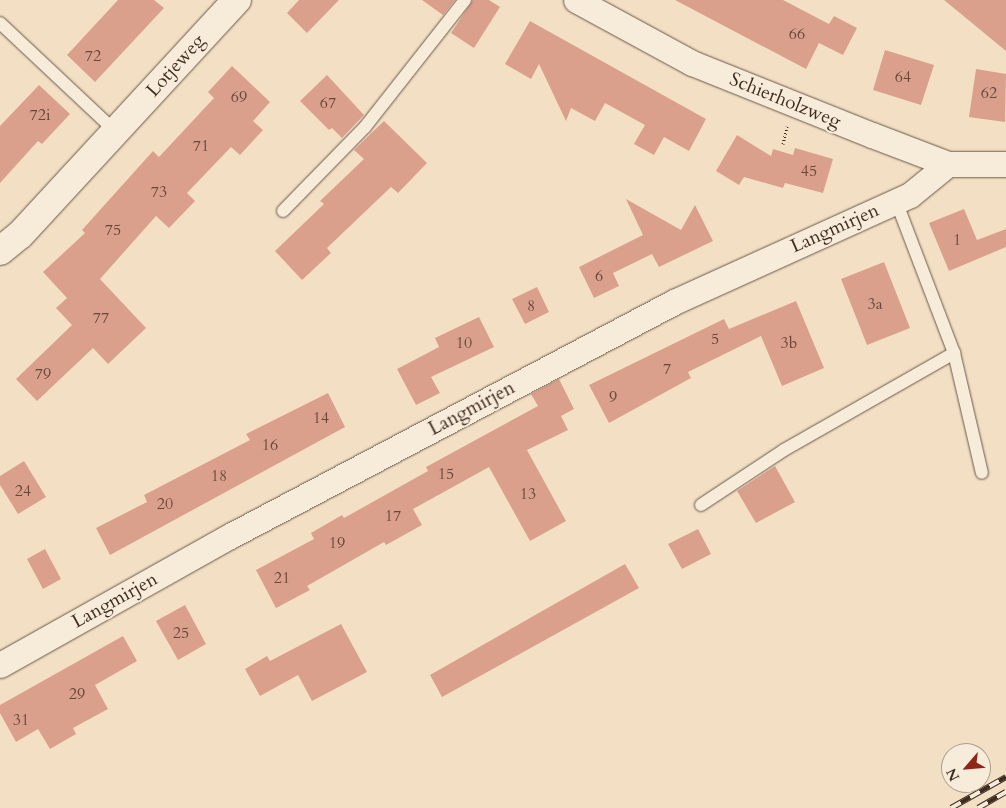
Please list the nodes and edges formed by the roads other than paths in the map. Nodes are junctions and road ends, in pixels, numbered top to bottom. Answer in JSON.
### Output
{"nodes":[{"id":1,"x":237,"y":0,"type":"edge"},
{"id":2,"x":465,"y":0,"type":"edge"},
{"id":3,"x":576,"y":0,"type":"edge"},
{"id":4,"x":0,"y":22,"type":"edge"},
{"id":5,"x":116,"y":132,"type":"junction"},
{"id":6,"x":948,"y":164,"type":"junction"},
{"id":7,"x":1006,"y":164,"type":"edge"},
{"id":8,"x":896,"y":201,"type":"junction"},
{"id":9,"x":283,"y":211,"type":"dead end"},
{"id":10,"x":0,"y":251,"type":"edge"},
{"id":11,"x":954,"y":353,"type":"junction"},
{"id":12,"x":982,"y":473,"type":"dead end"},
{"id":13,"x":701,"y":505,"type":"dead end"},
{"id":14,"x":0,"y":665,"type":"edge"}],
"edges":[{"from":1,"to":5,"type":"street","name":"Lotjeweg"},
{"from":2,"to":9,"type":"lane"},
{"from":3,"to":6,"type":"street","name":"Schierholzweg"},
{"from":4,"to":5,"type":"lane"},
{"from":5,"to":10,"type":"street","name":"Lotjeweg"},
{"from":6,"to":7,"type":"street","name":"Schierholzweg"},
{"from":6,"to":8,"type":"street","name":"Langmirjen"},
{"from":8,"to":11,"type":"lane"},
{"from":8,"to":14,"type":"street","name":"Langmirjen"},
{"from":11,"to":12,"type":"lane"},
{"from":11,"to":13,"type":"lane"}]}
